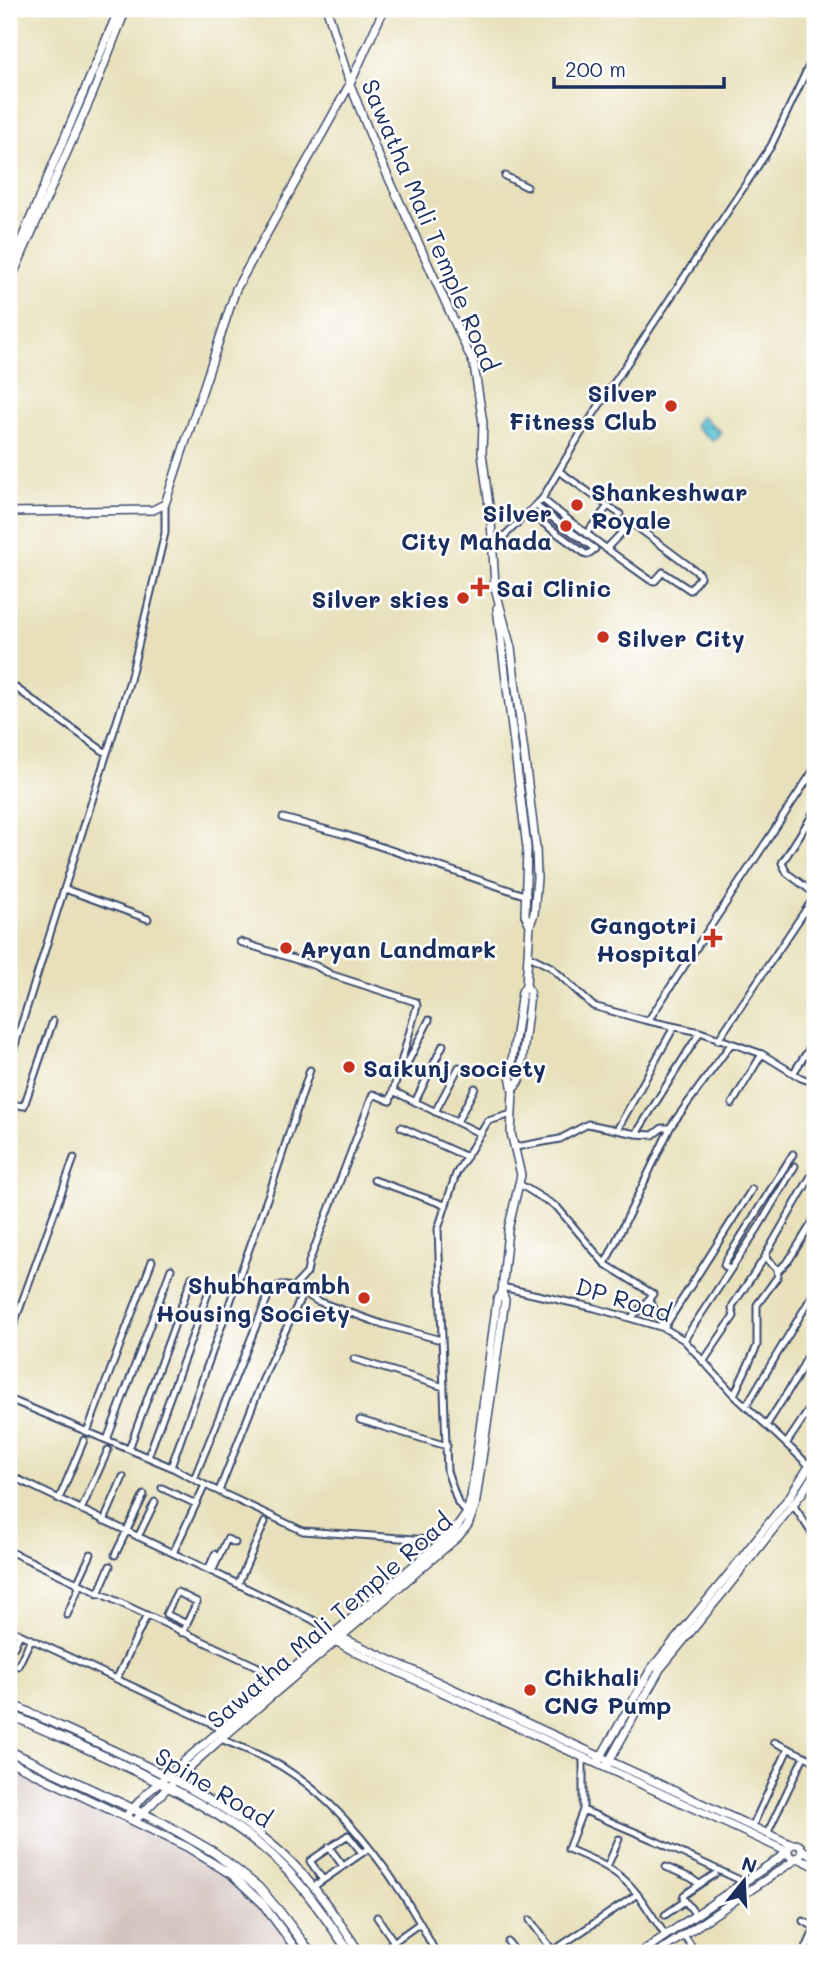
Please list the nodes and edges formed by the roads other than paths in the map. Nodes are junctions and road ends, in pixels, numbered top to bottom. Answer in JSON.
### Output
{"nodes":[{"id":1,"x":120,"y":9,"type":"edge"},
{"id":2,"x":126,"y":9,"type":"edge"},
{"id":3,"x":327,"y":9,"type":"edge"},
{"id":4,"x":384,"y":9,"type":"edge"},
{"id":5,"x":815,"y":53,"type":"edge"},
{"id":6,"x":350,"y":84,"type":"junction"},
{"id":7,"x":90,"y":91,"type":"junction"},
{"id":8,"x":505,"y":176,"type":"dead end"},
{"id":9,"x":527,"y":187,"type":"dead end"},
{"id":10,"x":9,"y":269,"type":"edge"},
{"id":11,"x":9,"y":284,"type":"edge"},
{"id":12,"x":559,"y":471,"type":"junction"},
{"id":13,"x":538,"y":502,"type":"junction"},
{"id":14,"x":165,"y":504,"type":"junction"},
{"id":15,"x":608,"y":506,"type":"junction"},
{"id":16,"x":9,"y":512,"type":"edge"},
{"id":17,"x":528,"y":512,"type":"junction"},
{"id":18,"x":620,"y":514,"type":"dead end"},
{"id":19,"x":586,"y":534,"type":"junction"},
{"id":20,"x":492,"y":548,"type":"junction"},
{"id":21,"x":606,"y":549,"type":"junction"},
{"id":22,"x":494,"y":584,"type":"junction"},
{"id":23,"x":9,"y":683,"type":"edge"},
{"id":24,"x":106,"y":753,"type":"junction"},
{"id":25,"x":815,"y":768,"type":"edge"},
{"id":26,"x":815,"y":811,"type":"edge"},
{"id":27,"x":284,"y":818,"type":"dead end"},
{"id":28,"x":65,"y":889,"type":"junction"},
{"id":29,"x":815,"y":895,"type":"edge"},
{"id":30,"x":527,"y":896,"type":"junction"},
{"id":31,"x":148,"y":919,"type":"dead end"},
{"id":32,"x":530,"y":925,"type":"junction"},
{"id":33,"x":240,"y":942,"type":"dead end"},
{"id":34,"x":529,"y":956,"type":"junction"},
{"id":35,"x":429,"y":1020,"type":"dead end"},
{"id":36,"x":53,"y":1021,"type":"dead end"},
{"id":37,"x":648,"y":1021,"type":"junction"},
{"id":38,"x":674,"y":1027,"type":"junction"},
{"id":39,"x":699,"y":1032,"type":"junction"},
{"id":40,"x":718,"y":1040,"type":"junction"},
{"id":41,"x":815,"y":1040,"type":"edge"},
{"id":42,"x":731,"y":1044,"type":"junction"},
{"id":43,"x":443,"y":1045,"type":"dead end"},
{"id":44,"x":762,"y":1054,"type":"junction"},
{"id":45,"x":9,"y":1064,"type":"edge"},
{"id":46,"x":459,"y":1067,"type":"dead end"},
{"id":47,"x":310,"y":1070,"type":"dead end"},
{"id":48,"x":794,"y":1072,"type":"junction"},
{"id":49,"x":426,"y":1079,"type":"junction"},
{"id":50,"x":815,"y":1083,"type":"edge"},
{"id":51,"x":475,"y":1088,"type":"dead end"},
{"id":52,"x":393,"y":1091,"type":"junction"},
{"id":53,"x":415,"y":1102,"type":"junction"},
{"id":54,"x":9,"y":1104,"type":"edge"},
{"id":55,"x":732,"y":1104,"type":"dead end"},
{"id":56,"x":435,"y":1112,"type":"junction"},
{"id":57,"x":512,"y":1114,"type":"junction"},
{"id":58,"x":457,"y":1122,"type":"junction"},
{"id":59,"x":401,"y":1127,"type":"dead end"},
{"id":60,"x":669,"y":1128,"type":"junction"},
{"id":61,"x":617,"y":1130,"type":"junction"},
{"id":62,"x":481,"y":1134,"type":"junction"},
{"id":63,"x":635,"y":1134,"type":"junction"},
{"id":64,"x":516,"y":1147,"type":"junction"},
{"id":65,"x":793,"y":1154,"type":"dead end"},
{"id":66,"x":467,"y":1157,"type":"junction"},
{"id":67,"x":74,"y":1158,"type":"dead end"},
{"id":68,"x":795,"y":1166,"type":"dead end"},
{"id":69,"x":815,"y":1169,"type":"edge"},
{"id":70,"x":374,"y":1180,"type":"dead end"},
{"id":71,"x":520,"y":1185,"type":"junction"},
{"id":72,"x":752,"y":1189,"type":"dead end"},
{"id":73,"x":445,"y":1205,"type":"junction"},
{"id":74,"x":815,"y":1218,"type":"edge"},
{"id":75,"x":765,"y":1257,"type":"junction"},
{"id":76,"x":152,"y":1261,"type":"dead end"},
{"id":77,"x":604,"y":1264,"type":"junction"},
{"id":78,"x":171,"y":1269,"type":"dead end"},
{"id":79,"x":730,"y":1270,"type":"junction"},
{"id":80,"x":778,"y":1271,"type":"junction"},
{"id":81,"x":192,"y":1277,"type":"dead end"},
{"id":82,"x":211,"y":1285,"type":"dead end"},
{"id":83,"x":294,"y":1287,"type":"junction"},
{"id":84,"x":502,"y":1289,"type":"junction"},
{"id":85,"x":815,"y":1291,"type":"edge"},
{"id":86,"x":304,"y":1292,"type":"junction"},
{"id":87,"x":649,"y":1299,"type":"junction"},
{"id":88,"x":631,"y":1318,"type":"junction"},
{"id":89,"x":664,"y":1328,"type":"junction"},
{"id":90,"x":9,"y":1338,"type":"edge"},
{"id":91,"x":441,"y":1340,"type":"junction"},
{"id":92,"x":684,"y":1340,"type":"junction"},
{"id":93,"x":815,"y":1342,"type":"edge"},
{"id":94,"x":355,"y":1359,"type":"dead end"},
{"id":95,"x":703,"y":1362,"type":"junction"},
{"id":96,"x":444,"y":1387,"type":"junction"},
{"id":97,"x":734,"y":1395,"type":"junction"},
{"id":98,"x":9,"y":1399,"type":"edge"},
{"id":99,"x":815,"y":1401,"type":"edge"},
{"id":100,"x":746,"y":1406,"type":"junction"},
{"id":101,"x":360,"y":1420,"type":"dead end"},
{"id":102,"x":766,"y":1426,"type":"junction"},
{"id":103,"x":87,"y":1432,"type":"junction"},
{"id":104,"x":84,"y":1440,"type":"dead end"},
{"id":105,"x":107,"y":1440,"type":"junction"},
{"id":106,"x":786,"y":1444,"type":"junction"},
{"id":107,"x":447,"y":1446,"type":"junction"},
{"id":108,"x":129,"y":1449,"type":"junction"},
{"id":109,"x":108,"y":1450,"type":"dead end"},
{"id":110,"x":148,"y":1457,"type":"junction"},
{"id":111,"x":815,"y":1457,"type":"edge"},
{"id":112,"x":171,"y":1466,"type":"junction"},
{"id":113,"x":813,"y":1470,"type":"edge"},
{"id":114,"x":9,"y":1475,"type":"edge"},
{"id":115,"x":124,"y":1477,"type":"dead end"},
{"id":116,"x":194,"y":1479,"type":"junction"},
{"id":117,"x":205,"y":1485,"type":"junction"},
{"id":118,"x":162,"y":1488,"type":"dead end"},
{"id":119,"x":219,"y":1491,"type":"junction"},
{"id":120,"x":144,"y":1494,"type":"dead end"},
{"id":121,"x":790,"y":1496,"type":"junction"},
{"id":122,"x":59,"y":1499,"type":"junction"},
{"id":123,"x":155,"y":1502,"type":"dead end"},
{"id":124,"x":196,"y":1504,"type":"junction"},
{"id":125,"x":792,"y":1505,"type":"junction"},
{"id":126,"x":80,"y":1510,"type":"junction"},
{"id":127,"x":469,"y":1515,"type":"junction"},
{"id":128,"x":104,"y":1521,"type":"junction"},
{"id":129,"x":265,"y":1522,"type":"dead end"},
{"id":130,"x":126,"y":1531,"type":"junction"},
{"id":131,"x":138,"y":1537,"type":"junction"},
{"id":132,"x":815,"y":1538,"type":"edge"},
{"id":133,"x":442,"y":1541,"type":"junction"},
{"id":134,"x":235,"y":1543,"type":"dead end"},
{"id":135,"x":9,"y":1551,"type":"edge"},
{"id":136,"x":173,"y":1553,"type":"junction"},
{"id":137,"x":91,"y":1554,"type":"dead end"},
{"id":138,"x":115,"y":1555,"type":"dead end"},
{"id":139,"x":215,"y":1555,"type":"dead end"},
{"id":140,"x":110,"y":1566,"type":"dead end"},
{"id":141,"x":210,"y":1571,"type":"junction"},
{"id":142,"x":79,"y":1584,"type":"junction"},
{"id":143,"x":238,"y":1584,"type":"junction"},
{"id":144,"x":98,"y":1594,"type":"junction"},
{"id":145,"x":67,"y":1615,"type":"dead end"},
{"id":146,"x":146,"y":1617,"type":"junction"},
{"id":147,"x":187,"y":1624,"type":"junction"},
{"id":148,"x":9,"y":1629,"type":"edge"},
{"id":149,"x":182,"y":1633,"type":"junction"},
{"id":150,"x":20,"y":1634,"type":"junction"},
{"id":151,"x":335,"y":1638,"type":"junction"},
{"id":152,"x":31,"y":1639,"type":"junction"},
{"id":153,"x":9,"y":1647,"type":"edge"},
{"id":154,"x":19,"y":1666,"type":"dead end"},
{"id":155,"x":117,"y":1678,"type":"junction"},
{"id":156,"x":282,"y":1678,"type":"junction"},
{"id":157,"x":9,"y":1703,"type":"edge"},
{"id":158,"x":9,"y":1714,"type":"edge"},
{"id":159,"x":221,"y":1735,"type":"junction"},
{"id":160,"x":774,"y":1742,"type":"dead end"},
{"id":161,"x":788,"y":1749,"type":"junction"},
{"id":162,"x":9,"y":1751,"type":"edge"},
{"id":163,"x":804,"y":1756,"type":"junction"},
{"id":164,"x":583,"y":1757,"type":"junction"},
{"id":165,"x":9,"y":1761,"type":"edge"},
{"id":166,"x":599,"y":1761,"type":"junction"},
{"id":167,"x":815,"y":1761,"type":"edge"},
{"id":168,"x":607,"y":1764,"type":"junction"},
{"id":169,"x":166,"y":1776,"type":"junction"},
{"id":170,"x":174,"y":1781,"type":"junction"},
{"id":171,"x":158,"y":1783,"type":"junction"},
{"id":172,"x":167,"y":1788,"type":"junction"},
{"id":173,"x":132,"y":1808,"type":"junction"},
{"id":174,"x":583,"y":1810,"type":"junction"},
{"id":175,"x":142,"y":1813,"type":"junction"},
{"id":176,"x":126,"y":1816,"type":"junction"},
{"id":177,"x":135,"y":1821,"type":"junction"},
{"id":178,"x":163,"y":1823,"type":"junction"},
{"id":179,"x":752,"y":1827,"type":"junction"},
{"id":180,"x":159,"y":1833,"type":"junction"},
{"id":181,"x":767,"y":1834,"type":"junction"},
{"id":182,"x":619,"y":1839,"type":"dead end"},
{"id":183,"x":329,"y":1847,"type":"junction"},
{"id":184,"x":790,"y":1848,"type":"junction"},
{"id":185,"x":368,"y":1849,"type":"junction"},
{"id":186,"x":362,"y":1853,"type":"junction"},
{"id":187,"x":800,"y":1854,"type":"junction"},
{"id":188,"x":815,"y":1856,"type":"edge"},
{"id":189,"x":343,"y":1866,"type":"junction"},
{"id":190,"x":815,"y":1866,"type":"edge"},
{"id":191,"x":607,"y":1867,"type":"junction"},
{"id":192,"x":666,"y":1867,"type":"dead end"},
{"id":193,"x":715,"y":1874,"type":"dead end"},
{"id":194,"x":323,"y":1880,"type":"junction"},
{"id":195,"x":744,"y":1882,"type":"junction"},
{"id":196,"x":699,"y":1884,"type":"junction"},
{"id":197,"x":313,"y":1887,"type":"junction"},
{"id":198,"x":636,"y":1895,"type":"junction"},
{"id":199,"x":685,"y":1900,"type":"junction"},
{"id":200,"x":665,"y":1915,"type":"dead end"},
{"id":201,"x":696,"y":1915,"type":"junction"},
{"id":202,"x":377,"y":1917,"type":"dead end"},
{"id":203,"x":530,"y":1920,"type":"dead end"},
{"id":204,"x":803,"y":1921,"type":"dead end"},
{"id":205,"x":420,"y":1923,"type":"junction"},
{"id":206,"x":815,"y":1928,"type":"edge"},
{"id":207,"x":674,"y":1930,"type":"junction"},
{"id":208,"x":666,"y":1936,"type":"junction"},
{"id":209,"x":682,"y":1937,"type":"junction"},
{"id":210,"x":394,"y":1942,"type":"junction"},
{"id":211,"x":508,"y":1942,"type":"dead end"},
{"id":212,"x":551,"y":1952,"type":"edge"},
{"id":213,"x":299,"y":1953,"type":"edge"},
{"id":214,"x":311,"y":1953,"type":"edge"},
{"id":215,"x":350,"y":1953,"type":"edge"},
{"id":216,"x":360,"y":1953,"type":"edge"},
{"id":217,"x":378,"y":1953,"type":"edge"},
{"id":218,"x":436,"y":1953,"type":"edge"},
{"id":219,"x":517,"y":1953,"type":"edge"},
{"id":220,"x":640,"y":1953,"type":"edge"},
{"id":221,"x":657,"y":1953,"type":"edge"},
{"id":222,"x":696,"y":1953,"type":"edge"},
{"id":223,"x":804,"y":1953,"type":"edge"}],
"edges":[{"from":1,"to":7,"type":"street"},
{"from":2,"to":7,"type":"street"},
{"from":3,"to":6,"type":"street","name":"Sawatha Mali Temple Road"},
{"from":4,"to":6,"type":"street"},
{"from":5,"to":12,"type":"street"},
{"from":6,"to":14,"type":"street"},
{"from":6,"to":20,"type":"street","name":"Sawatha Mali Temple Road"},
{"from":7,"to":10,"type":"street"},
{"from":7,"to":11,"type":"street"},
{"from":8,"to":9,"type":"street"},
{"from":12,"to":13,"type":"street"},
{"from":12,"to":15,"type":"street"},
{"from":13,"to":17,"type":"street"},
{"from":13,"to":17,"type":"street"},
{"from":13,"to":19,"type":"street"},
{"from":14,"to":16,"type":"street"},
{"from":14,"to":24,"type":"street"},
{"from":15,"to":18,"type":"street"},
{"from":15,"to":19,"type":"street"},
{"from":17,"to":20,"type":"street"},
{"from":19,"to":21,"type":"street"},
{"from":20,"to":22,"type":"street","name":"Sawatha Mali Temple Road"},
{"from":21,"to":21,"type":"street"},
{"from":22,"to":30,"type":"street","name":"Sawatha Mali Temple Road"},
{"from":22,"to":32,"type":"street","name":"Sawatha Mali Temple Road"},
{"from":23,"to":24,"type":"street"},
{"from":24,"to":28,"type":"street"},
{"from":25,"to":37,"type":"street"},
{"from":26,"to":29,"type":"street"},
{"from":27,"to":30,"type":"street"},
{"from":28,"to":31,"type":"street"},
{"from":28,"to":45,"type":"street"},
{"from":29,"to":40,"type":"street"},
{"from":30,"to":32,"type":"street","name":"Sawatha Mali Temple Road"},
{"from":32,"to":34,"type":"street","name":"Sawatha Mali Temple Road"},
{"from":33,"to":52,"type":"street"},
{"from":34,"to":37,"type":"street"},
{"from":34,"to":57,"type":"street","name":"Sawatha Mali Temple Road"},
{"from":35,"to":49,"type":"street"},
{"from":36,"to":54,"type":"street"},
{"from":37,"to":38,"type":"street"},
{"from":38,"to":39,"type":"street"},
{"from":38,"to":61,"type":"street"},
{"from":39,"to":40,"type":"street"},
{"from":39,"to":63,"type":"street"},
{"from":40,"to":42,"type":"street"},
{"from":41,"to":48,"type":"street"},
{"from":42,"to":44,"type":"street"},
{"from":42,"to":60,"type":"street"},
{"from":43,"to":49,"type":"street"},
{"from":44,"to":48,"type":"street"},
{"from":44,"to":55,"type":"street"},
{"from":46,"to":56,"type":"street"},
{"from":47,"to":112,"type":"street"},
{"from":48,"to":50,"type":"street"},
{"from":49,"to":53,"type":"street"},
{"from":51,"to":58,"type":"street"},
{"from":52,"to":53,"type":"street"},
{"from":52,"to":83,"type":"street"},
{"from":53,"to":56,"type":"street"},
{"from":56,"to":58,"type":"street"},
{"from":57,"to":62,"type":"street"},
{"from":57,"to":64,"type":"street","name":"Sawatha Mali Temple Road"},
{"from":58,"to":62,"type":"street"},
{"from":59,"to":66,"type":"street"},
{"from":60,"to":63,"type":"street"},
{"from":60,"to":77,"type":"street"},
{"from":61,"to":63,"type":"street"},
{"from":61,"to":64,"type":"street"},
{"from":62,"to":66,"type":"street"},
{"from":64,"to":71,"type":"street","name":"Sawatha Mali Temple Road"},
{"from":65,"to":79,"type":"street"},
{"from":66,"to":73,"type":"street"},
{"from":67,"to":90,"type":"street"},
{"from":68,"to":79,"type":"street"},
{"from":69,"to":75,"type":"street"},
{"from":70,"to":73,"type":"street"},
{"from":71,"to":77,"type":"street"},
{"from":71,"to":84,"type":"street","name":"Sawatha Mali Temple Road"},
{"from":72,"to":89,"type":"street"},
{"from":73,"to":91,"type":"street"},
{"from":74,"to":80,"type":"street"},
{"from":75,"to":80,"type":"street"},
{"from":75,"to":95,"type":"street"},
{"from":76,"to":103,"type":"street"},
{"from":77,"to":87,"type":"street"},
{"from":78,"to":105,"type":"street"},
{"from":79,"to":92,"type":"street"},
{"from":80,"to":97,"type":"street"},
{"from":81,"to":108,"type":"street"},
{"from":82,"to":110,"type":"street"},
{"from":83,"to":86,"type":"street"},
{"from":83,"to":116,"type":"street"},
{"from":84,"to":88,"type":"street","name":"DP Road"},
{"from":84,"to":127,"type":"street","name":"Sawatha Mali Temple Road"},
{"from":85,"to":100,"type":"street"},
{"from":86,"to":91,"type":"street"},
{"from":86,"to":119,"type":"street"},
{"from":87,"to":88,"type":"street"},
{"from":87,"to":89,"type":"street"},
{"from":88,"to":89,"type":"street","name":"DP Road"},
{"from":89,"to":92,"type":"street","name":"DP Road"},
{"from":91,"to":96,"type":"street"},
{"from":92,"to":95,"type":"street","name":"DP Road"},
{"from":93,"to":102,"type":"street"},
{"from":94,"to":96,"type":"street"},
{"from":95,"to":97,"type":"street","name":"DP Road"},
{"from":96,"to":107,"type":"street"},
{"from":97,"to":100,"type":"street","name":"DP Road"},
{"from":98,"to":103,"type":"street"},
{"from":99,"to":106,"type":"street"},
{"from":100,"to":102,"type":"street","name":"DP Road"},
{"from":101,"to":107,"type":"street"},
{"from":102,"to":106,"type":"street","name":"DP Road"},
{"from":103,"to":105,"type":"street"},
{"from":104,"to":122,"type":"street"},
{"from":105,"to":108,"type":"street"},
{"from":106,"to":113,"type":"street","name":"DP Road"},
{"from":107,"to":127,"type":"street"},
{"from":108,"to":110,"type":"street"},
{"from":109,"to":126,"type":"street"},
{"from":110,"to":112,"type":"street"},
{"from":111,"to":113,"type":"street"},
{"from":112,"to":116,"type":"street"},
{"from":113,"to":121,"type":"street"},
{"from":113,"to":125,"type":"street"},
{"from":114,"to":122,"type":"street"},
{"from":115,"to":128,"type":"street"},
{"from":116,"to":117,"type":"street"},
{"from":117,"to":119,"type":"street"},
{"from":117,"to":124,"type":"street"},
{"from":118,"to":124,"type":"street"},
{"from":119,"to":133,"type":"street"},
{"from":120,"to":130,"type":"street"},
{"from":121,"to":125,"type":"street"},
{"from":121,"to":166,"type":"street"},
{"from":122,"to":126,"type":"street"},
{"from":123,"to":131,"type":"street"},
{"from":124,"to":136,"type":"street"},
{"from":125,"to":132,"type":"street"},
{"from":125,"to":168,"type":"street"},
{"from":126,"to":128,"type":"street"},
{"from":127,"to":133,"type":"street","name":"Sawatha Mali Temple Road"},
{"from":127,"to":151,"type":"street","name":"Sawatha Mali Temple Road"},
{"from":128,"to":130,"type":"street"},
{"from":129,"to":143,"type":"street"},
{"from":130,"to":131,"type":"street"},
{"from":130,"to":138,"type":"street"},
{"from":131,"to":136,"type":"street"},
{"from":133,"to":151,"type":"street","name":"Sawatha Mali Temple Road"},
{"from":134,"to":141,"type":"street"},
{"from":135,"to":142,"type":"street"},
{"from":136,"to":141,"type":"street"},
{"from":137,"to":142,"type":"street"},
{"from":139,"to":141,"type":"street"},
{"from":140,"to":144,"type":"street"},
{"from":141,"to":143,"type":"street"},
{"from":142,"to":144,"type":"street"},
{"from":142,"to":145,"type":"street"},
{"from":143,"to":151,"type":"street"},
{"from":144,"to":146,"type":"street"},
{"from":146,"to":149,"type":"street"},
{"from":146,"to":155,"type":"street"},
{"from":147,"to":147,"type":"street"},
{"from":147,"to":149,"type":"street"},
{"from":148,"to":150,"type":"street"},
{"from":149,"to":156,"type":"street"},
{"from":150,"to":152,"type":"street"},
{"from":150,"to":153,"type":"street"},
{"from":151,"to":156,"type":"street","name":"Sawatha Mali Temple Road"},
{"from":151,"to":159,"type":"street","name":"Sawatha Mali Temple Road"},
{"from":151,"to":164,"type":"street"},
{"from":151,"to":166,"type":"street"},
{"from":152,"to":154,"type":"street"},
{"from":152,"to":155,"type":"street"},
{"from":155,"to":159,"type":"street"},
{"from":156,"to":159,"type":"street","name":"Sawatha Mali Temple Road"},
{"from":157,"to":169,"type":"street","name":"Spine Road"},
{"from":158,"to":171,"type":"main road","name":"Spine Road"},
{"from":159,"to":169,"type":"street","name":"Sawatha Mali Temple Road"},
{"from":159,"to":170,"type":"street","name":"Sawatha Mali Temple Road"},
{"from":159,"to":185,"type":"street"},
{"from":160,"to":161,"type":"street"},
{"from":161,"to":163,"type":"street"},
{"from":161,"to":179,"type":"street"},
{"from":162,"to":173,"type":"main road"},
{"from":163,"to":167,"type":"street"},
{"from":163,"to":181,"type":"street"},
{"from":164,"to":166,"type":"street"},
{"from":164,"to":174,"type":"street"},
{"from":165,"to":176,"type":"street"},
{"from":166,"to":168,"type":"street"},
{"from":168,"to":179,"type":"street"},
{"from":168,"to":184,"type":"street"},
{"from":169,"to":170,"type":"street","name":"Spine Road"},
{"from":169,"to":171,"type":"street","name":"Sawatha Mali Temple Road"},
{"from":170,"to":172,"type":"street","name":"Sawatha Mali Temple Road"},
{"from":170,"to":197,"type":"street","name":"Spine Road"},
{"from":171,"to":172,"type":"main road","name":"Spine Road"},
{"from":171,"to":173,"type":"street","name":"Sawatha Mali Temple Road"},
{"from":172,"to":175,"type":"street","name":"Sawatha Mali Temple Road"},
{"from":172,"to":215,"type":"main road","name":"Spine Road"},
{"from":173,"to":175,"type":"main road"},
{"from":173,"to":176,"type":"street","name":"Sawatha Mali Temple Road"},
{"from":174,"to":191,"type":"street"},
{"from":174,"to":195,"type":"street"},
{"from":175,"to":177,"type":"street","name":"Sawatha Mali Temple Road"},
{"from":175,"to":178,"type":"main road"},
{"from":176,"to":177,"type":"street"},
{"from":177,"to":180,"type":"street"},
{"from":178,"to":180,"type":"main road"},
{"from":178,"to":214,"type":"main road"},
{"from":179,"to":181,"type":"street"},
{"from":180,"to":213,"type":"street"},
{"from":181,"to":184,"type":"street"},
{"from":182,"to":191,"type":"street"},
{"from":183,"to":186,"type":"street"},
{"from":183,"to":189,"type":"street"},
{"from":183,"to":194,"type":"street"},
{"from":184,"to":187,"type":"street"},
{"from":184,"to":187,"type":"street"},
{"from":184,"to":195,"type":"street"},
{"from":185,"to":186,"type":"street"},
{"from":185,"to":205,"type":"street"},
{"from":186,"to":189,"type":"street"},
{"from":187,"to":188,"type":"street"},
{"from":187,"to":190,"type":"street"},
{"from":187,"to":209,"type":"street"},
{"from":189,"to":194,"type":"street"},
{"from":191,"to":198,"type":"street"},
{"from":192,"to":196,"type":"street"},
{"from":193,"to":196,"type":"street"},
{"from":194,"to":197,"type":"street"},
{"from":195,"to":201,"type":"street"},
{"from":196,"to":199,"type":"street"},
{"from":197,"to":216,"type":"street","name":"Spine Road"},
{"from":198,"to":208,"type":"street"},
{"from":198,"to":212,"type":"street"},
{"from":199,"to":200,"type":"street"},
{"from":199,"to":201,"type":"street"},
{"from":201,"to":207,"type":"street"},
{"from":202,"to":210,"type":"street"},
{"from":203,"to":212,"type":"street"},
{"from":204,"to":206,"type":"street"},
{"from":205,"to":210,"type":"street"},
{"from":205,"to":218,"type":"street"},
{"from":206,"to":223,"type":"street"},
{"from":207,"to":208,"type":"street"},
{"from":207,"to":209,"type":"street"},
{"from":208,"to":220,"type":"street"},
{"from":209,"to":221,"type":"street"},
{"from":209,"to":222,"type":"street"},
{"from":210,"to":217,"type":"street"},
{"from":211,"to":219,"type":"street"}]}
